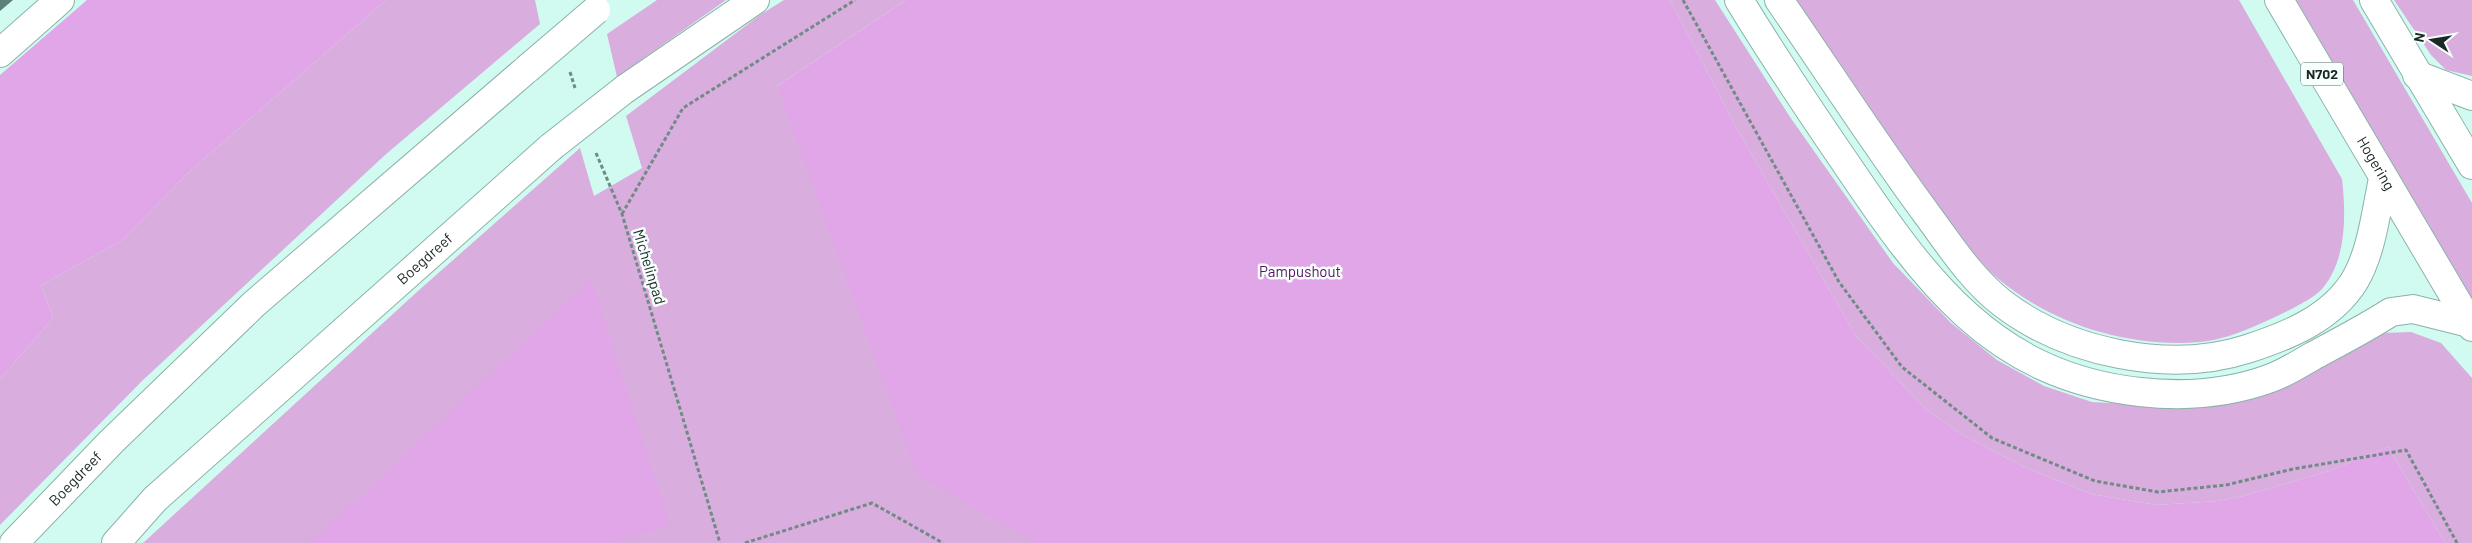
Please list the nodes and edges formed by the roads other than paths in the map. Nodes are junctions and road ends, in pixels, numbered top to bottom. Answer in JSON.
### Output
{"nodes":[{"id":1,"x":60,"y":0,"type":"edge"},
{"id":2,"x":755,"y":0,"type":"edge"},
{"id":3,"x":1739,"y":0,"type":"edge"},
{"id":4,"x":1780,"y":0,"type":"edge"},
{"id":5,"x":2279,"y":0,"type":"edge"},
{"id":6,"x":2374,"y":0,"type":"edge"},
{"id":7,"x":603,"y":5,"type":"edge"},
{"id":8,"x":0,"y":53,"type":"edge"},
{"id":9,"x":2417,"y":75,"type":"junction"},
{"id":10,"x":2472,"y":96,"type":"edge"},
{"id":11,"x":2472,"y":165,"type":"edge"},
{"id":12,"x":2383,"y":179,"type":"junction"},
{"id":13,"x":2471,"y":325,"type":"edge"},
{"id":14,"x":14,"y":543,"type":"edge"},
{"id":15,"x":116,"y":543,"type":"edge"}],
"edges":[{"from":1,"to":8,"type":"main road"},
{"from":2,"to":15,"type":"main road","name":"Boegdreef","bridge":true},
{"from":3,"to":13,"type":"main road"},
{"from":4,"to":12,"type":"main road"},
{"from":5,"to":12,"type":"main road","name":"Hogering","number":"N702"},
{"from":6,"to":9,"type":"main road"},
{"from":7,"to":14,"type":"main road","name":"Boegdreef","bridge":true},
{"from":9,"to":10,"type":"main road"},
{"from":9,"to":11,"type":"main road"},
{"from":12,"to":13,"type":"main road","name":"Hogering","number":"N702"}]}
